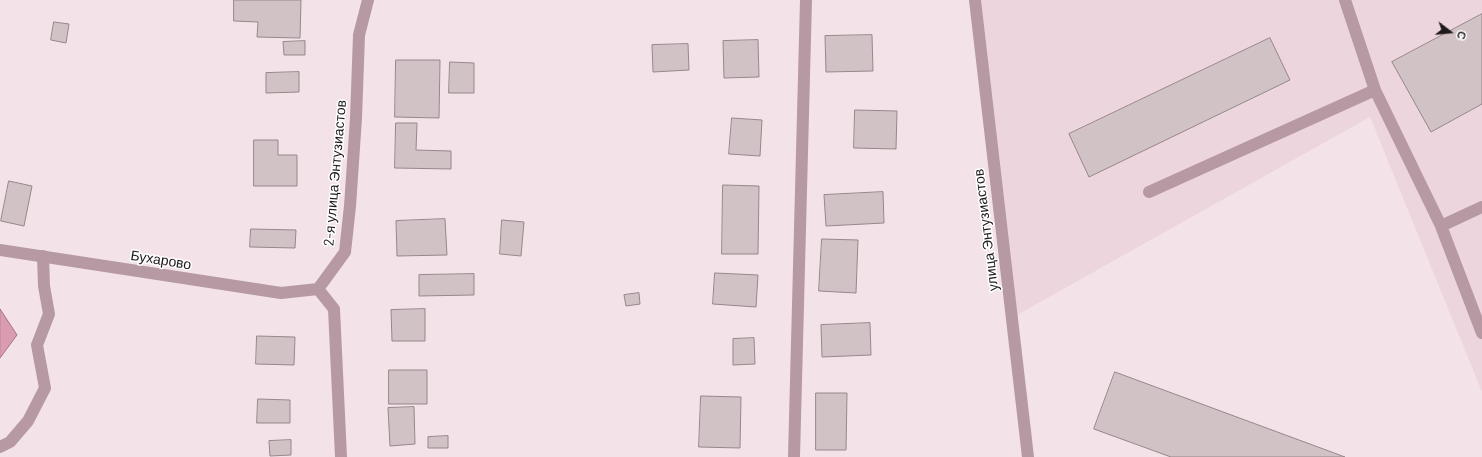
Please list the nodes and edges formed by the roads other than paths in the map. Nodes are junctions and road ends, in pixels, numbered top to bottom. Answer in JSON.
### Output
{"nodes":[{"id":1,"x":368,"y":0,"type":"edge"},
{"id":2,"x":806,"y":0,"type":"edge"},
{"id":3,"x":975,"y":0,"type":"edge"},
{"id":4,"x":1345,"y":0,"type":"edge"},
{"id":5,"x":1375,"y":90,"type":"junction"},
{"id":6,"x":1149,"y":192,"type":"dead end"},
{"id":7,"x":1482,"y":207,"type":"edge"},
{"id":8,"x":1441,"y":226,"type":"junction"},
{"id":9,"x":0,"y":250,"type":"edge"},
{"id":10,"x":43,"y":256,"type":"junction"},
{"id":11,"x":318,"y":289,"type":"junction"},
{"id":12,"x":1482,"y":334,"type":"edge"},
{"id":13,"x":0,"y":446,"type":"edge"},
{"id":14,"x":341,"y":457,"type":"edge"},
{"id":15,"x":794,"y":457,"type":"edge"},
{"id":16,"x":1028,"y":457,"type":"edge"}],
"edges":[{"from":1,"to":11,"type":"street","name":"2-я улица Энтузиастов"},
{"from":2,"to":15,"type":"street"},
{"from":3,"to":16,"type":"street","name":"улица Энтузиастов"},
{"from":4,"to":5,"type":"street"},
{"from":5,"to":6,"type":"street"},
{"from":5,"to":8,"type":"street"},
{"from":7,"to":8,"type":"street"},
{"from":8,"to":12,"type":"street"},
{"from":9,"to":10,"type":"street","name":"Бухарово"},
{"from":10,"to":11,"type":"street","name":"Бухарово"},
{"from":10,"to":13,"type":"street"},
{"from":11,"to":14,"type":"street"}]}
